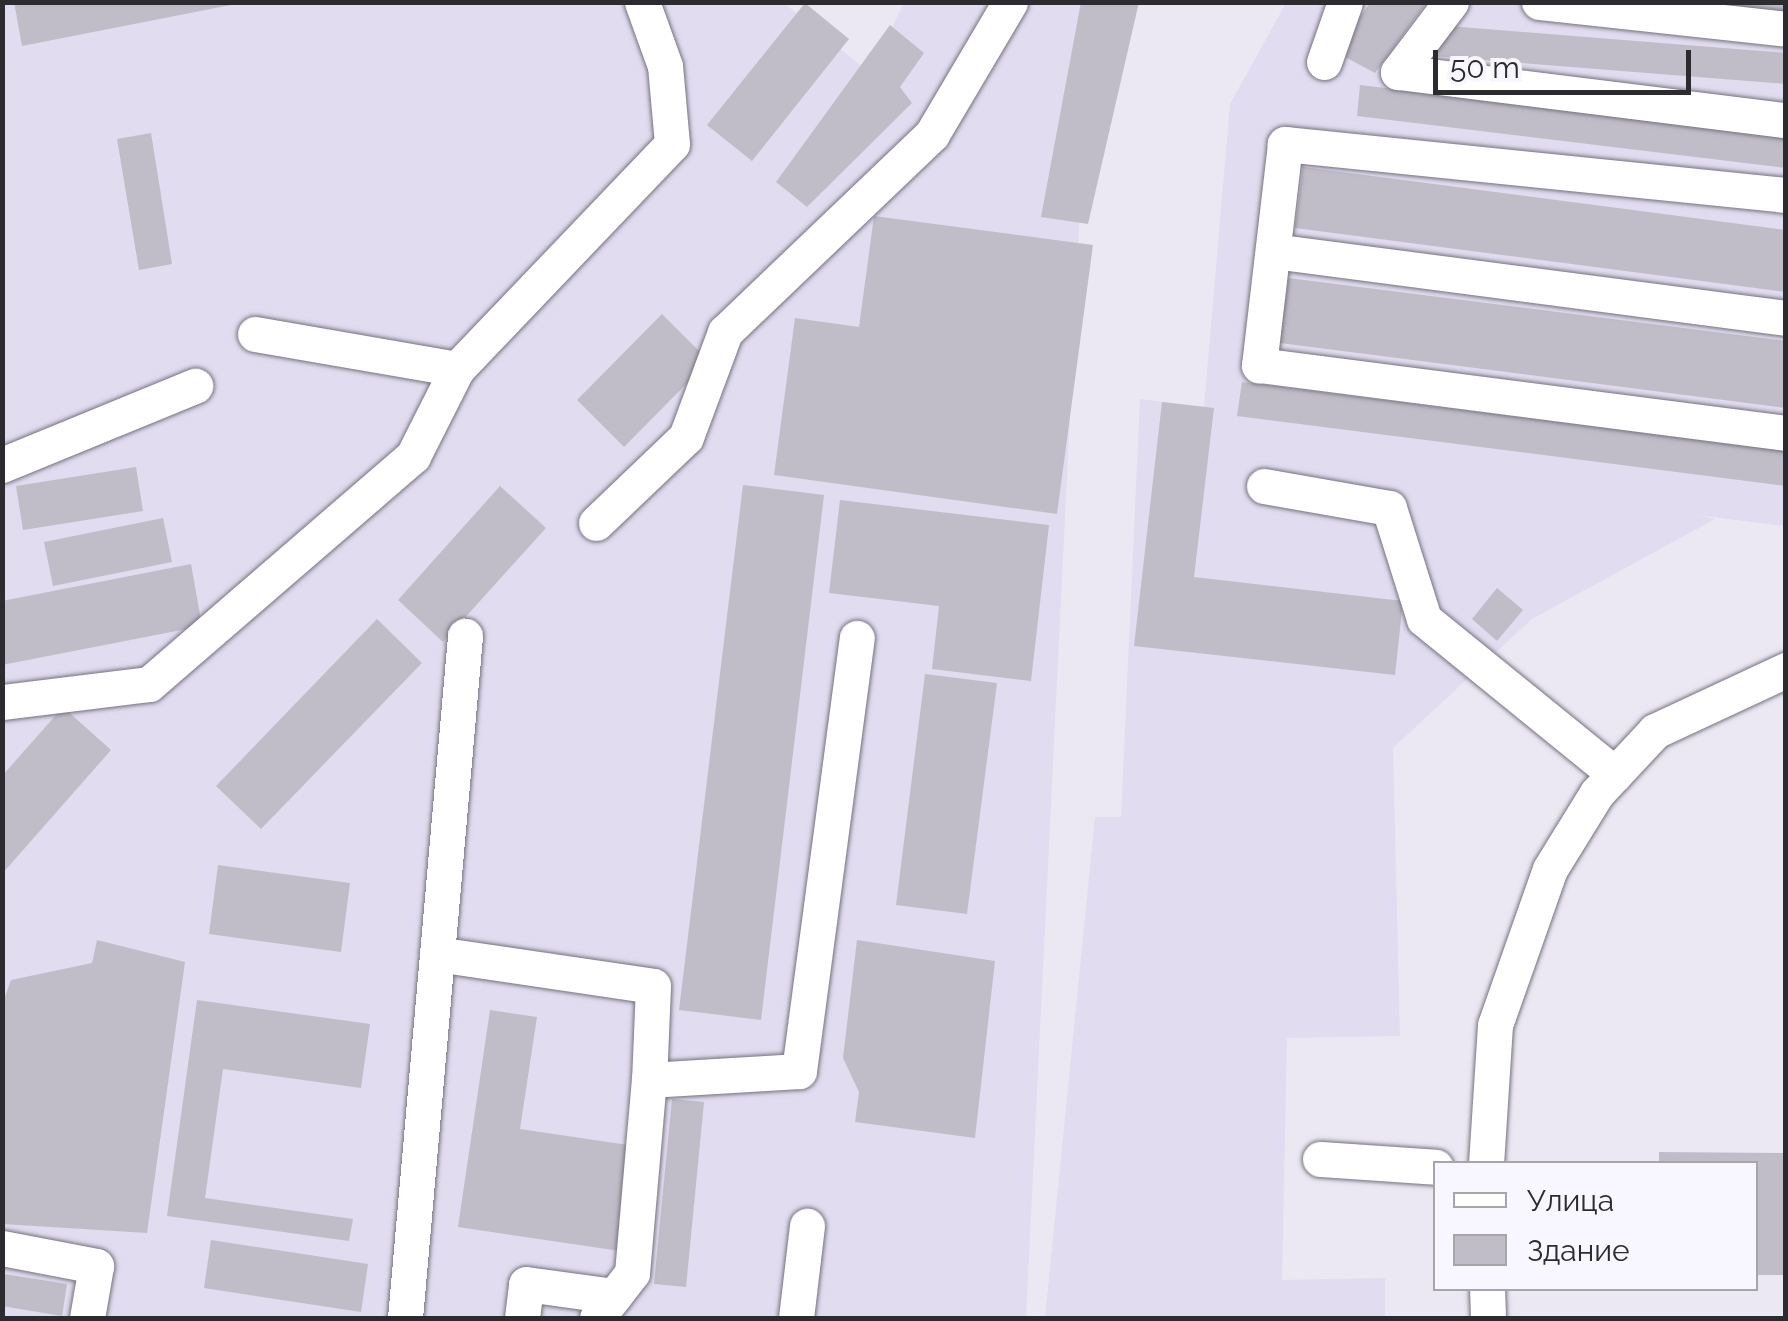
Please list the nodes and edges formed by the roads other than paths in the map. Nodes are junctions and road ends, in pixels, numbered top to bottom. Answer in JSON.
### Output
{"nodes":[{"id":1,"x":642,"y":2,"type":"edge"},
{"id":2,"x":1010,"y":2,"type":"edge"},
{"id":3,"x":1344,"y":2,"type":"edge"},
{"id":4,"x":1451,"y":2,"type":"edge"},
{"id":5,"x":1539,"y":2,"type":"edge"},
{"id":6,"x":1786,"y":29,"type":"edge"},
{"id":7,"x":1324,"y":62,"type":"dead end"},
{"id":8,"x":1786,"y":120,"type":"edge"},
{"id":9,"x":1786,"y":195,"type":"edge"},
{"id":10,"x":1273,"y":251,"type":"junction"},
{"id":11,"x":1786,"y":318,"type":"edge"},
{"id":12,"x":255,"y":334,"type":"dead end"},
{"id":13,"x":457,"y":370,"type":"junction"},
{"id":14,"x":195,"y":386,"type":"dead end"},
{"id":15,"x":1786,"y":433,"type":"edge"},
{"id":16,"x":2,"y":464,"type":"edge"},
{"id":17,"x":1264,"y":486,"type":"dead end"},
{"id":18,"x":596,"y":524,"type":"dead end"},
{"id":19,"x":464,"y":636,"type":"dead end"},
{"id":20,"x":857,"y":638,"type":"dead end"},
{"id":21,"x":1786,"y":670,"type":"edge"},
{"id":22,"x":2,"y":702,"type":"edge"},
{"id":23,"x":1615,"y":774,"type":"junction"},
{"id":24,"x":437,"y":954,"type":"junction"},
{"id":25,"x":649,"y":1080,"type":"junction"},
{"id":26,"x":1320,"y":1159,"type":"dead end"},
{"id":27,"x":1486,"y":1161,"type":"edge"},
{"id":28,"x":1433,"y":1167,"type":"edge"},
{"id":29,"x":807,"y":1226,"type":"dead end"},
{"id":30,"x":2,"y":1248,"type":"edge"},
{"id":31,"x":1487,"y":1291,"type":"edge"},
{"id":32,"x":606,"y":1307,"type":"edge"},
{"id":33,"x":87,"y":1318,"type":"edge"},
{"id":34,"x":405,"y":1318,"type":"edge"},
{"id":35,"x":522,"y":1318,"type":"edge"},
{"id":36,"x":796,"y":1318,"type":"edge"},
{"id":37,"x":1488,"y":1318,"type":"edge"}],
"edges":[{"from":1,"to":13,"type":"street"},
{"from":2,"to":18,"type":"street"},
{"from":3,"to":7,"type":"street"},
{"from":4,"to":8,"type":"street"},
{"from":5,"to":6,"type":"street"},
{"from":9,"to":10,"type":"street"},
{"from":10,"to":11,"type":"street"},
{"from":10,"to":15,"type":"street"},
{"from":12,"to":13,"type":"street"},
{"from":13,"to":22,"type":"street"},
{"from":14,"to":16,"type":"street"},
{"from":17,"to":23,"type":"street"},
{"from":19,"to":24,"type":"street"},
{"from":20,"to":25,"type":"street"},
{"from":21,"to":23,"type":"street"},
{"from":23,"to":27,"type":"street"},
{"from":24,"to":25,"type":"street"},
{"from":24,"to":34,"type":"street"},
{"from":25,"to":32,"type":"street"},
{"from":26,"to":28,"type":"street"},
{"from":29,"to":36,"type":"street"},
{"from":30,"to":33,"type":"street"},
{"from":31,"to":37,"type":"street"},
{"from":32,"to":35,"type":"street"}]}
